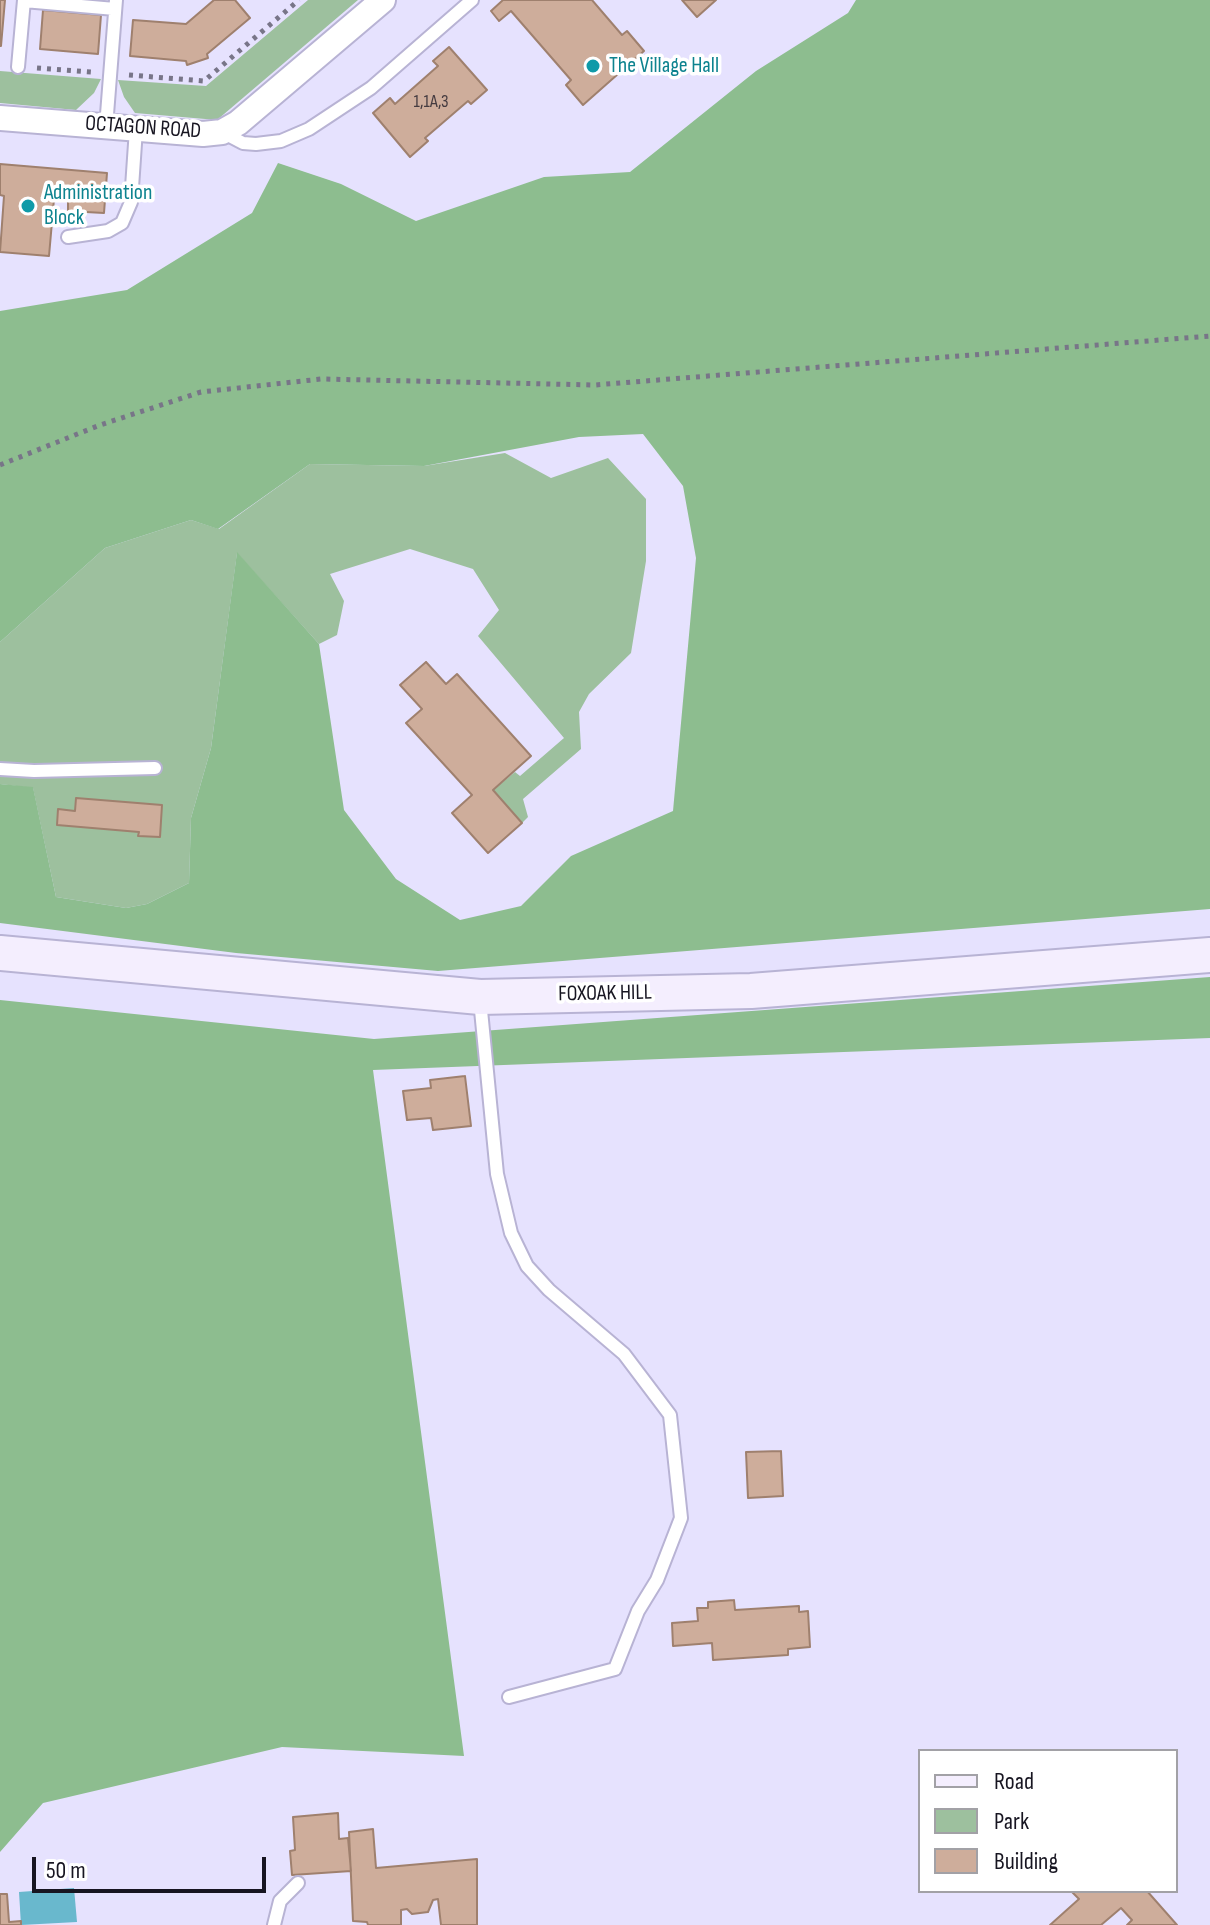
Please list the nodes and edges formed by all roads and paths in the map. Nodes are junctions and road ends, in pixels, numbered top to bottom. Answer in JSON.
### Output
{"nodes":[{"id":1,"x":24,"y":0,"type":"edge"},
{"id":2,"x":299,"y":0,"type":"edge"},
{"id":3,"x":383,"y":0,"type":"edge"},
{"id":4,"x":472,"y":0,"type":"edge"},
{"id":5,"x":116,"y":5,"type":"edge"},
{"id":6,"x":18,"y":67,"type":"joint"},
{"id":7,"x":110,"y":74,"type":"junction"},
{"id":8,"x":0,"y":118,"type":"edge"},
{"id":9,"x":106,"y":127,"type":"junction"},
{"id":10,"x":136,"y":129,"type":"junction"},
{"id":11,"x":222,"y":132,"type":"junction"},
{"id":12,"x":68,"y":237,"type":"dead end"},
{"id":13,"x":1210,"y":336,"type":"edge"},
{"id":14,"x":0,"y":465,"type":"edge"},
{"id":15,"x":155,"y":768,"type":"dead end"},
{"id":16,"x":0,"y":769,"type":"edge"},
{"id":17,"x":0,"y":953,"type":"edge"},
{"id":18,"x":1210,"y":955,"type":"edge"},
{"id":19,"x":480,"y":997,"type":"junction"},
{"id":20,"x":509,"y":1697,"type":"dead end"},
{"id":21,"x":298,"y":1883,"type":"dead end"},
{"id":22,"x":274,"y":1925,"type":"edge"}],
"edges":[{"from":1,"to":5,"type":"lane"},
{"from":1,"to":6,"type":"lane"},
{"from":2,"to":7,"type":"path"},
{"from":3,"to":11,"type":"street","name":"OCTAGON ROAD"},
{"from":4,"to":11,"type":"lane"},
{"from":5,"to":7,"type":"lane"},
{"from":6,"to":7,"type":"path"},
{"from":7,"to":9,"type":"lane"},
{"from":8,"to":9,"type":"street","name":"OCTAGON ROAD"},
{"from":9,"to":10,"type":"street","name":"OCTAGON ROAD"},
{"from":10,"to":11,"type":"street","name":"OCTAGON ROAD"},
{"from":10,"to":12,"type":"lane"},
{"from":13,"to":14,"type":"path"},
{"from":15,"to":16,"type":"lane"},
{"from":17,"to":19,"type":"main road","name":"FOXOAK HILL"},
{"from":18,"to":19,"type":"main road","name":"FOXOAK HILL"},
{"from":19,"to":20,"type":"lane"},
{"from":21,"to":22,"type":"lane"}]}
